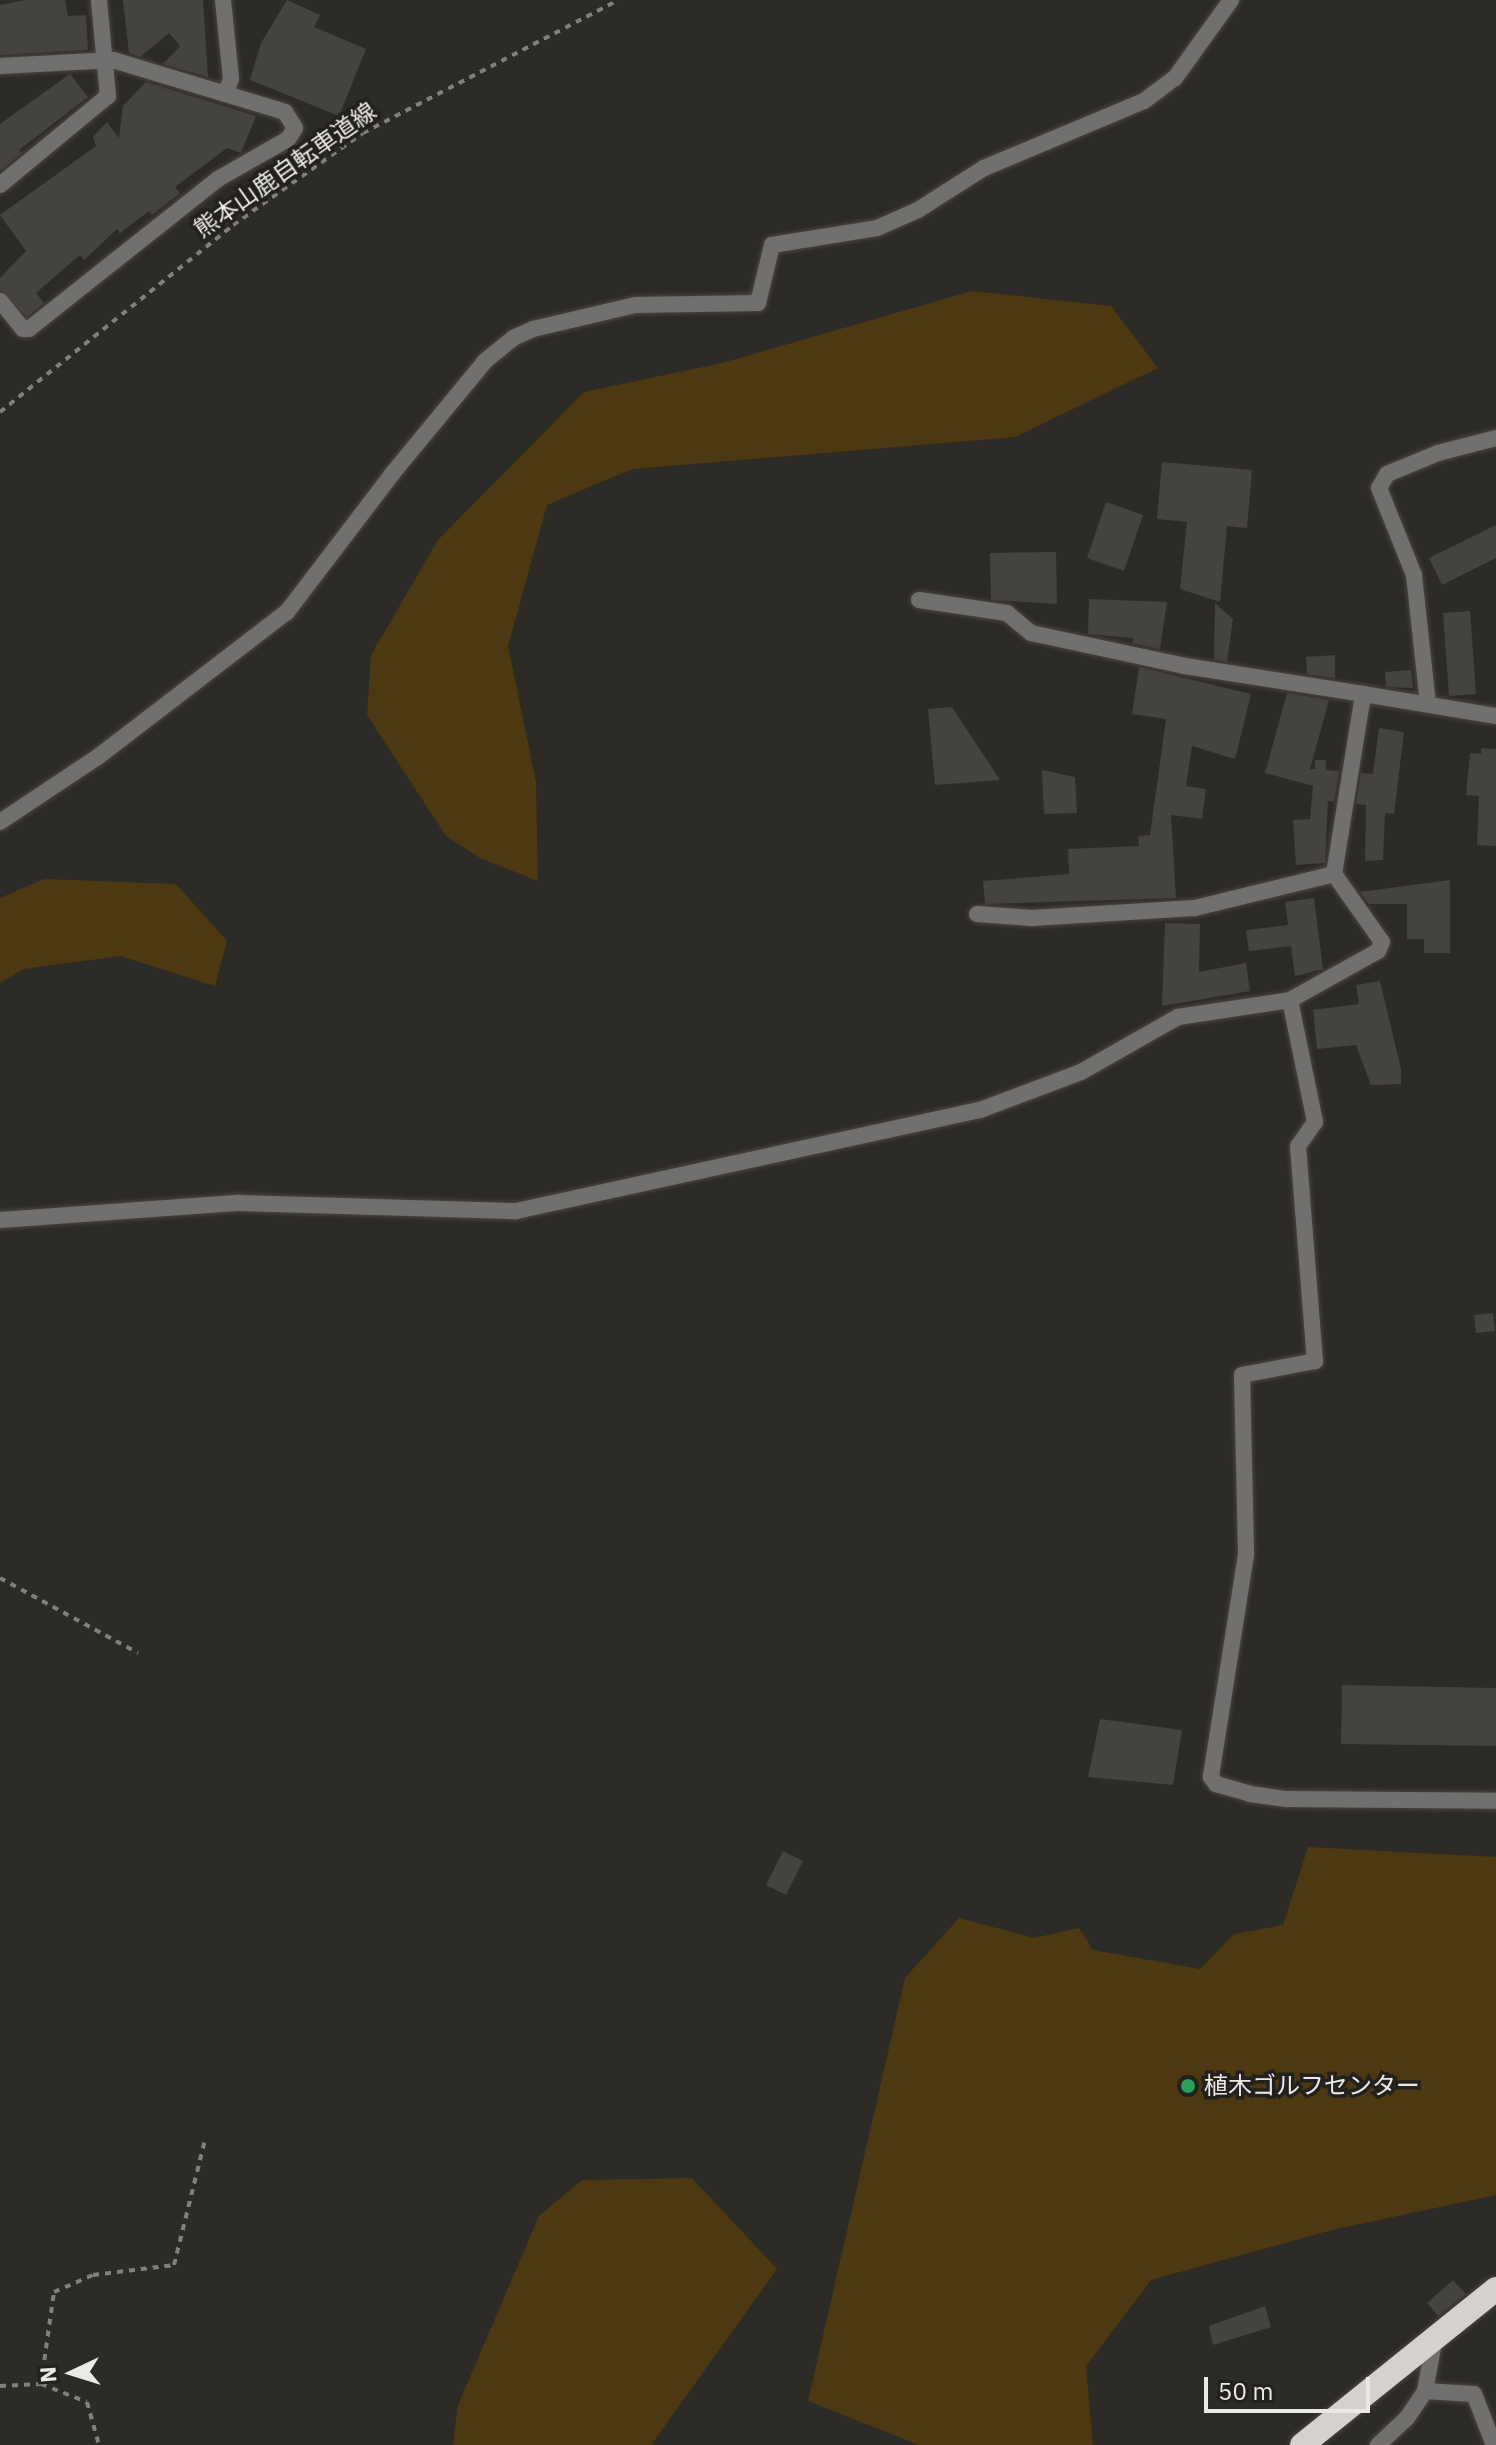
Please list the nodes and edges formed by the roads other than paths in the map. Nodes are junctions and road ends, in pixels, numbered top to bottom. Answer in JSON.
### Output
{"nodes":[{"id":1,"x":99,"y":0,"type":"edge"},
{"id":2,"x":223,"y":0,"type":"edge"},
{"id":3,"x":1231,"y":0,"type":"edge"},
{"id":4,"x":106,"y":61,"type":"junction"},
{"id":5,"x":0,"y":66,"type":"edge"},
{"id":6,"x":226,"y":92,"type":"junction"},
{"id":7,"x":0,"y":185,"type":"edge"},
{"id":8,"x":0,"y":301,"type":"edge"},
{"id":9,"x":1496,"y":438,"type":"edge"},
{"id":10,"x":919,"y":600,"type":"dead end"},
{"id":11,"x":1363,"y":694,"type":"junction"},
{"id":12,"x":1428,"y":704,"type":"junction"},
{"id":13,"x":1496,"y":716,"type":"edge"},
{"id":14,"x":0,"y":822,"type":"edge"},
{"id":15,"x":1334,"y":874,"type":"junction"},
{"id":16,"x":977,"y":914,"type":"dead end"},
{"id":17,"x":1290,"y":1000,"type":"junction"},
{"id":18,"x":0,"y":1220,"type":"edge"},
{"id":19,"x":1496,"y":1801,"type":"edge"},
{"id":20,"x":1496,"y":2289,"type":"edge"},
{"id":21,"x":1436,"y":2333,"type":"junction"},
{"id":22,"x":1425,"y":2391,"type":"junction"},
{"id":23,"x":1302,"y":2445,"type":"edge"},
{"id":24,"x":1378,"y":2445,"type":"edge"},
{"id":25,"x":1494,"y":2445,"type":"edge"}],
"edges":[{"from":1,"to":4,"type":"street"},
{"from":2,"to":6,"type":"street"},
{"from":3,"to":14,"type":"street"},
{"from":4,"to":5,"type":"street"},
{"from":4,"to":6,"type":"street"},
{"from":4,"to":7,"type":"street"},
{"from":6,"to":8,"type":"street"},
{"from":9,"to":12,"type":"street"},
{"from":10,"to":11,"type":"street"},
{"from":11,"to":12,"type":"street"},
{"from":11,"to":15,"type":"street"},
{"from":12,"to":13,"type":"street"},
{"from":15,"to":16,"type":"street"},
{"from":15,"to":17,"type":"street"},
{"from":17,"to":18,"type":"street"},
{"from":17,"to":19,"type":"street"},
{"from":20,"to":21,"type":"highway"},
{"from":21,"to":22,"type":"street"},
{"from":21,"to":23,"type":"highway"},
{"from":22,"to":24,"type":"street"},
{"from":22,"to":25,"type":"street"}]}
